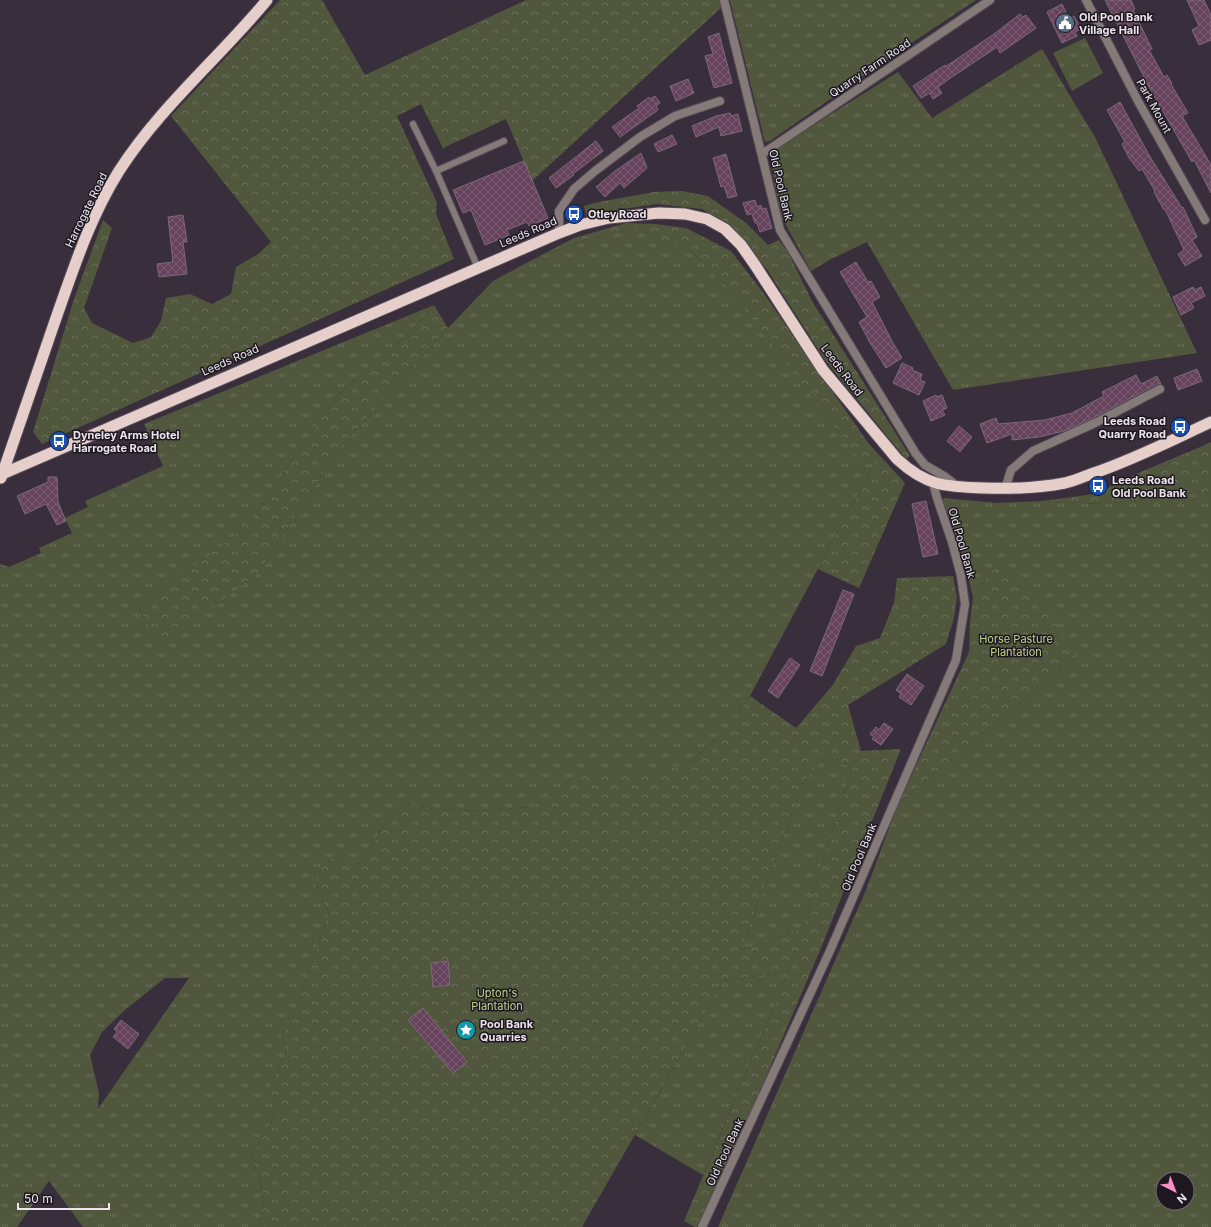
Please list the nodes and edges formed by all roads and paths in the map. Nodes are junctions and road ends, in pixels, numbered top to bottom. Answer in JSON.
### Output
{"nodes":[{"id":1,"x":267,"y":0,"type":"edge"},
{"id":2,"x":724,"y":0,"type":"edge"},
{"id":3,"x":990,"y":0,"type":"edge"},
{"id":4,"x":1086,"y":0,"type":"edge"},
{"id":5,"x":720,"y":101,"type":"dead end"},
{"id":6,"x":413,"y":124,"type":"dead end"},
{"id":7,"x":504,"y":142,"type":"dead end"},
{"id":8,"x":762,"y":154,"type":"junction"},
{"id":9,"x":436,"y":171,"type":"junction"},
{"id":10,"x":1205,"y":220,"type":"dead end"},
{"id":11,"x":559,"y":233,"type":"junction"},
{"id":12,"x":478,"y":268,"type":"junction"},
{"id":13,"x":1160,"y":390,"type":"dead end"},
{"id":14,"x":1211,"y":422,"type":"edge"},
{"id":15,"x":1,"y":476,"type":"edge"},
{"id":16,"x":933,"y":483,"type":"junction"},
{"id":17,"x":960,"y":488,"type":"junction"},
{"id":18,"x":1005,"y":489,"type":"junction"},
{"id":19,"x":702,"y":1227,"type":"edge"}],
"edges":[{"from":1,"to":15,"type":"highway","name":"Harrogate Road"},
{"from":2,"to":8,"type":"street","name":"Old Pool Bank"},
{"from":3,"to":8,"type":"street","name":"Quarry Farm Road"},
{"from":4,"to":10,"type":"street","name":"Park Mount"},
{"from":5,"to":11,"type":"street"},
{"from":6,"to":9,"type":"lane"},
{"from":7,"to":9,"type":"lane"},
{"from":8,"to":17,"type":"street","name":"Old Pool Bank"},
{"from":9,"to":12,"type":"lane"},
{"from":11,"to":12,"type":"highway","name":"Leeds Road"},
{"from":11,"to":16,"type":"highway","name":"Leeds Road"},
{"from":12,"to":15,"type":"highway","name":"Leeds Road"},
{"from":13,"to":18,"type":"street"},
{"from":14,"to":18,"type":"highway","name":"Leeds Road"},
{"from":16,"to":17,"type":"highway","name":"Leeds Road"},
{"from":16,"to":19,"type":"street","name":"Old Pool Bank"},
{"from":17,"to":18,"type":"highway","name":"Leeds Road"}]}
